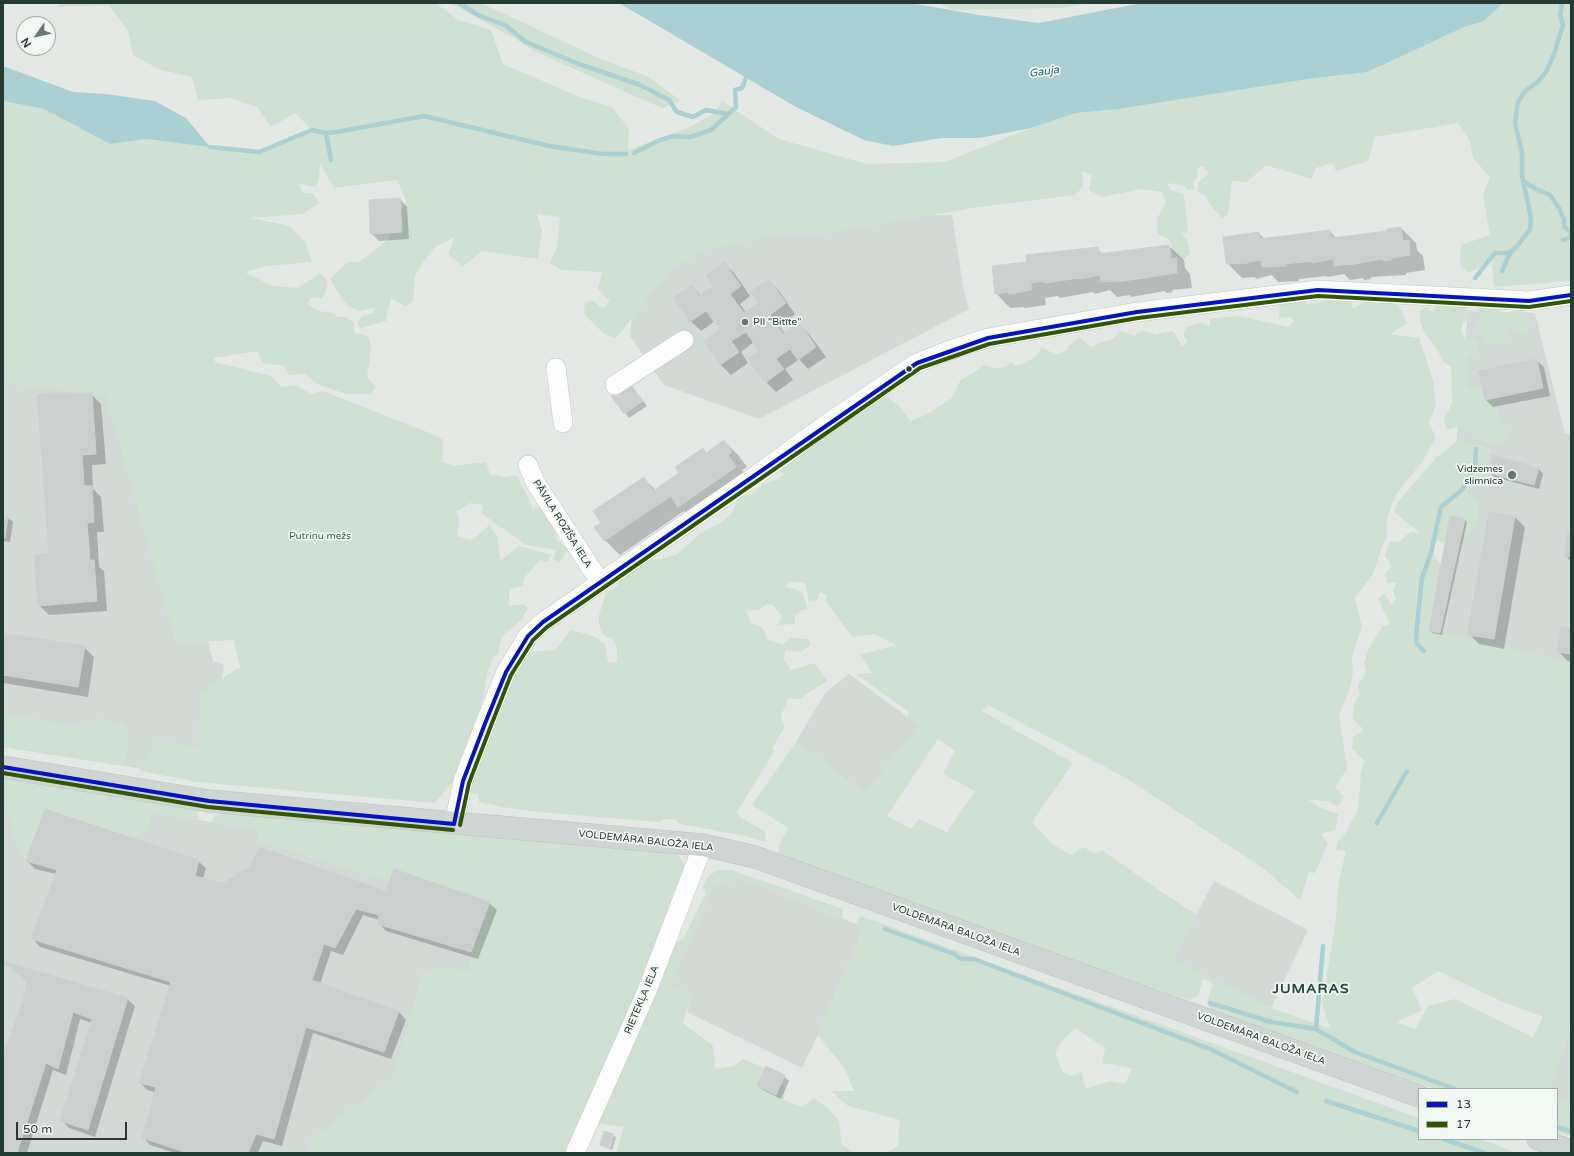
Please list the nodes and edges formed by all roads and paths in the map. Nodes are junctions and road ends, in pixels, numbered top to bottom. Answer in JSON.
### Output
{"nodes":[{"id":1,"x":1571,"y":295,"type":"edge"},
{"id":2,"x":684,"y":340,"type":"dead end"},
{"id":3,"x":556,"y":368,"type":"dead end"},
{"id":4,"x":615,"y":385,"type":"dead end"},
{"id":5,"x":563,"y":423,"type":"dead end"},
{"id":6,"x":528,"y":465,"type":"dead end"},
{"id":7,"x":600,"y":582,"type":"junction"},
{"id":8,"x":3,"y":767,"type":"edge"},
{"id":9,"x":454,"y":824,"type":"junction"},
{"id":10,"x":703,"y":845,"type":"junction"},
{"id":11,"x":1418,"y":1096,"type":"edge"},
{"id":12,"x":1541,"y":1140,"type":"edge"},
{"id":13,"x":1571,"y":1151,"type":"edge"},
{"id":14,"x":575,"y":1153,"type":"edge"}],
"edges":[{"from":1,"to":7,"type":"street"},
{"from":2,"to":4,"type":"street"},
{"from":3,"to":5,"type":"street"},
{"from":6,"to":7,"type":"street","name":"PĀVILA ROZĪŠA IELA"},
{"from":7,"to":9,"type":"street"},
{"from":8,"to":9,"type":"main road","name":"VOLDEMĀRA BALOŽA IELA"},
{"from":9,"to":10,"type":"main road","name":"VOLDEMĀRA BALOŽA IELA"},
{"from":10,"to":11,"type":"main road","name":"VOLDEMĀRA BALOŽA IELA"},
{"from":10,"to":14,"type":"street","name":"RIETEKĻA IELA"},
{"from":12,"to":13,"type":"main road"}]}
